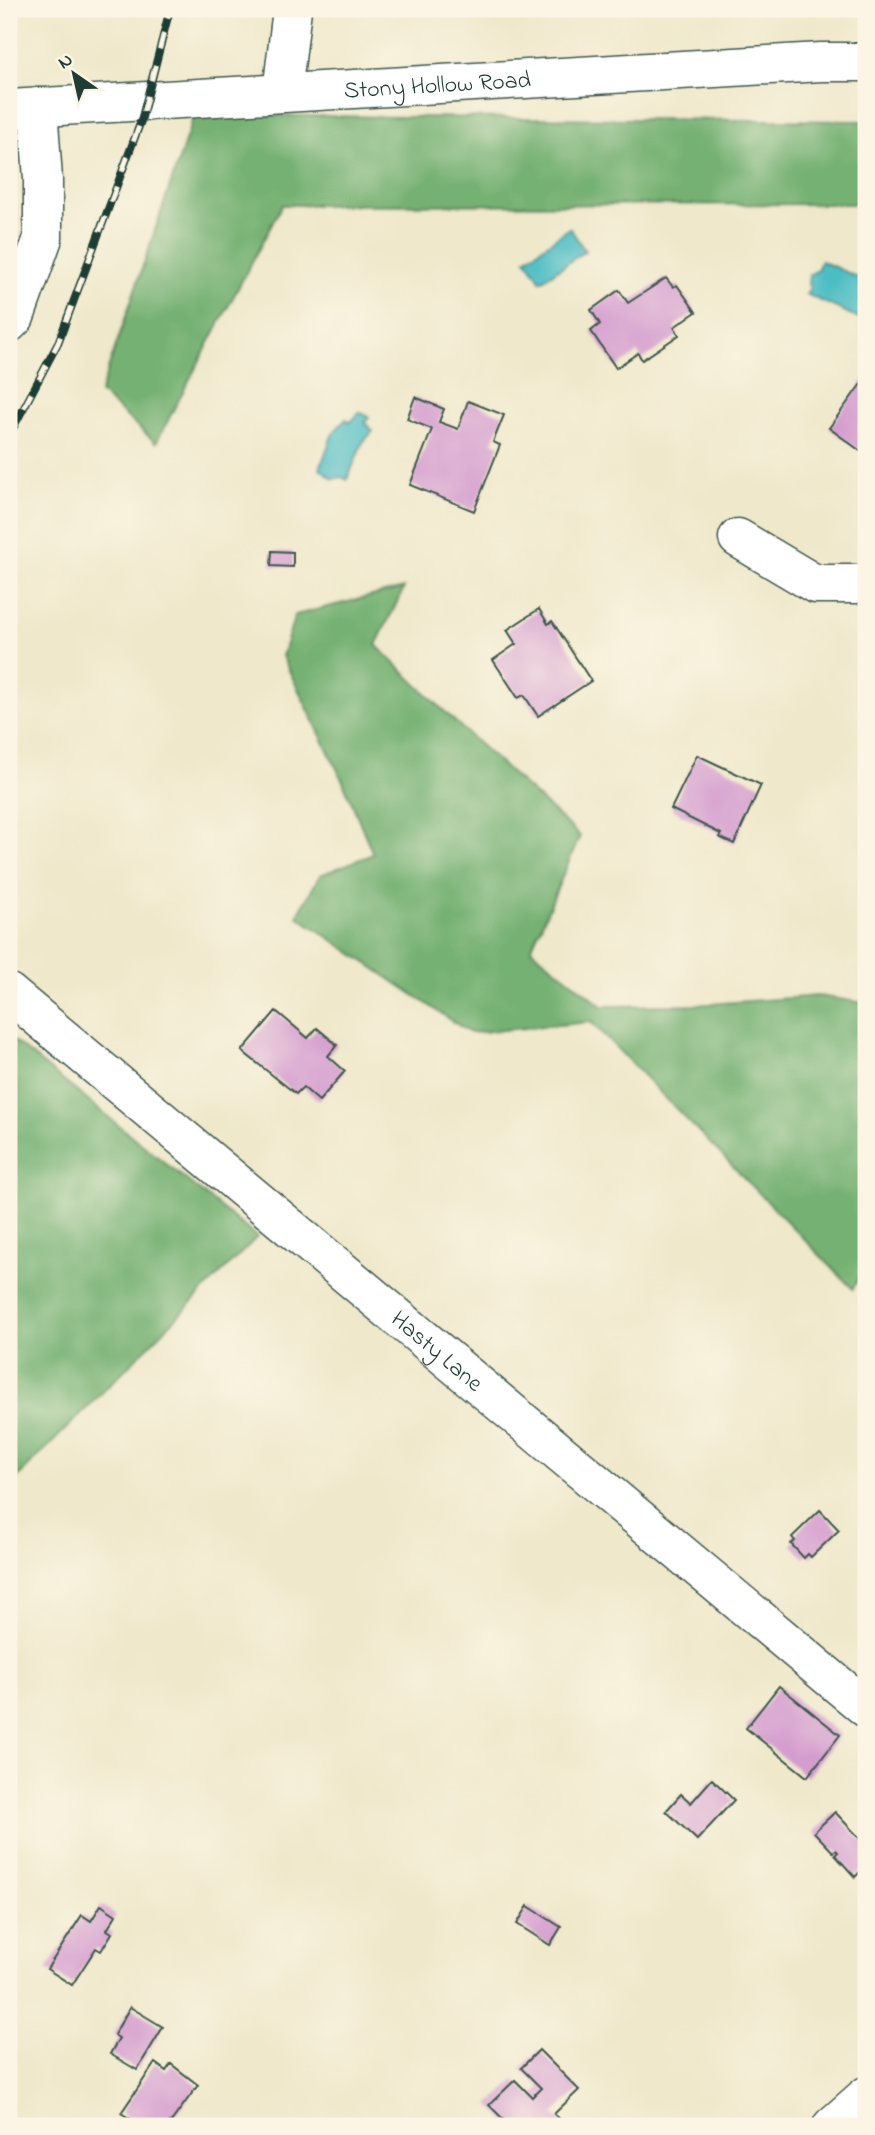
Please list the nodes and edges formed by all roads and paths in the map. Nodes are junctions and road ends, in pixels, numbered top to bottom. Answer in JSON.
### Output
{"nodes":[{"id":1,"x":292,"y":9,"type":"edge"},
{"id":2,"x":866,"y":62,"type":"edge"},
{"id":3,"x":282,"y":93,"type":"junction"},
{"id":4,"x":23,"y":108,"type":"edge"},
{"id":5,"x":9,"y":323,"type":"edge"},
{"id":6,"x":737,"y":538,"type":"dead end"},
{"id":7,"x":866,"y":583,"type":"edge"},
{"id":8,"x":9,"y":993,"type":"edge"},
{"id":9,"x":866,"y":1708,"type":"edge"},
{"id":10,"x":866,"y":2096,"type":"edge"},
{"id":11,"x":832,"y":2126,"type":"edge"}],
"edges":[{"from":1,"to":3,"type":"street"},
{"from":2,"to":3,"type":"street","name":"Stony Hollow Road"},
{"from":3,"to":4,"type":"street","name":"Stony Hollow Road"},
{"from":4,"to":5,"type":"street"},
{"from":6,"to":7,"type":"street"},
{"from":8,"to":9,"type":"street","name":"Hasty Lane"},
{"from":10,"to":11,"type":"street"}]}
